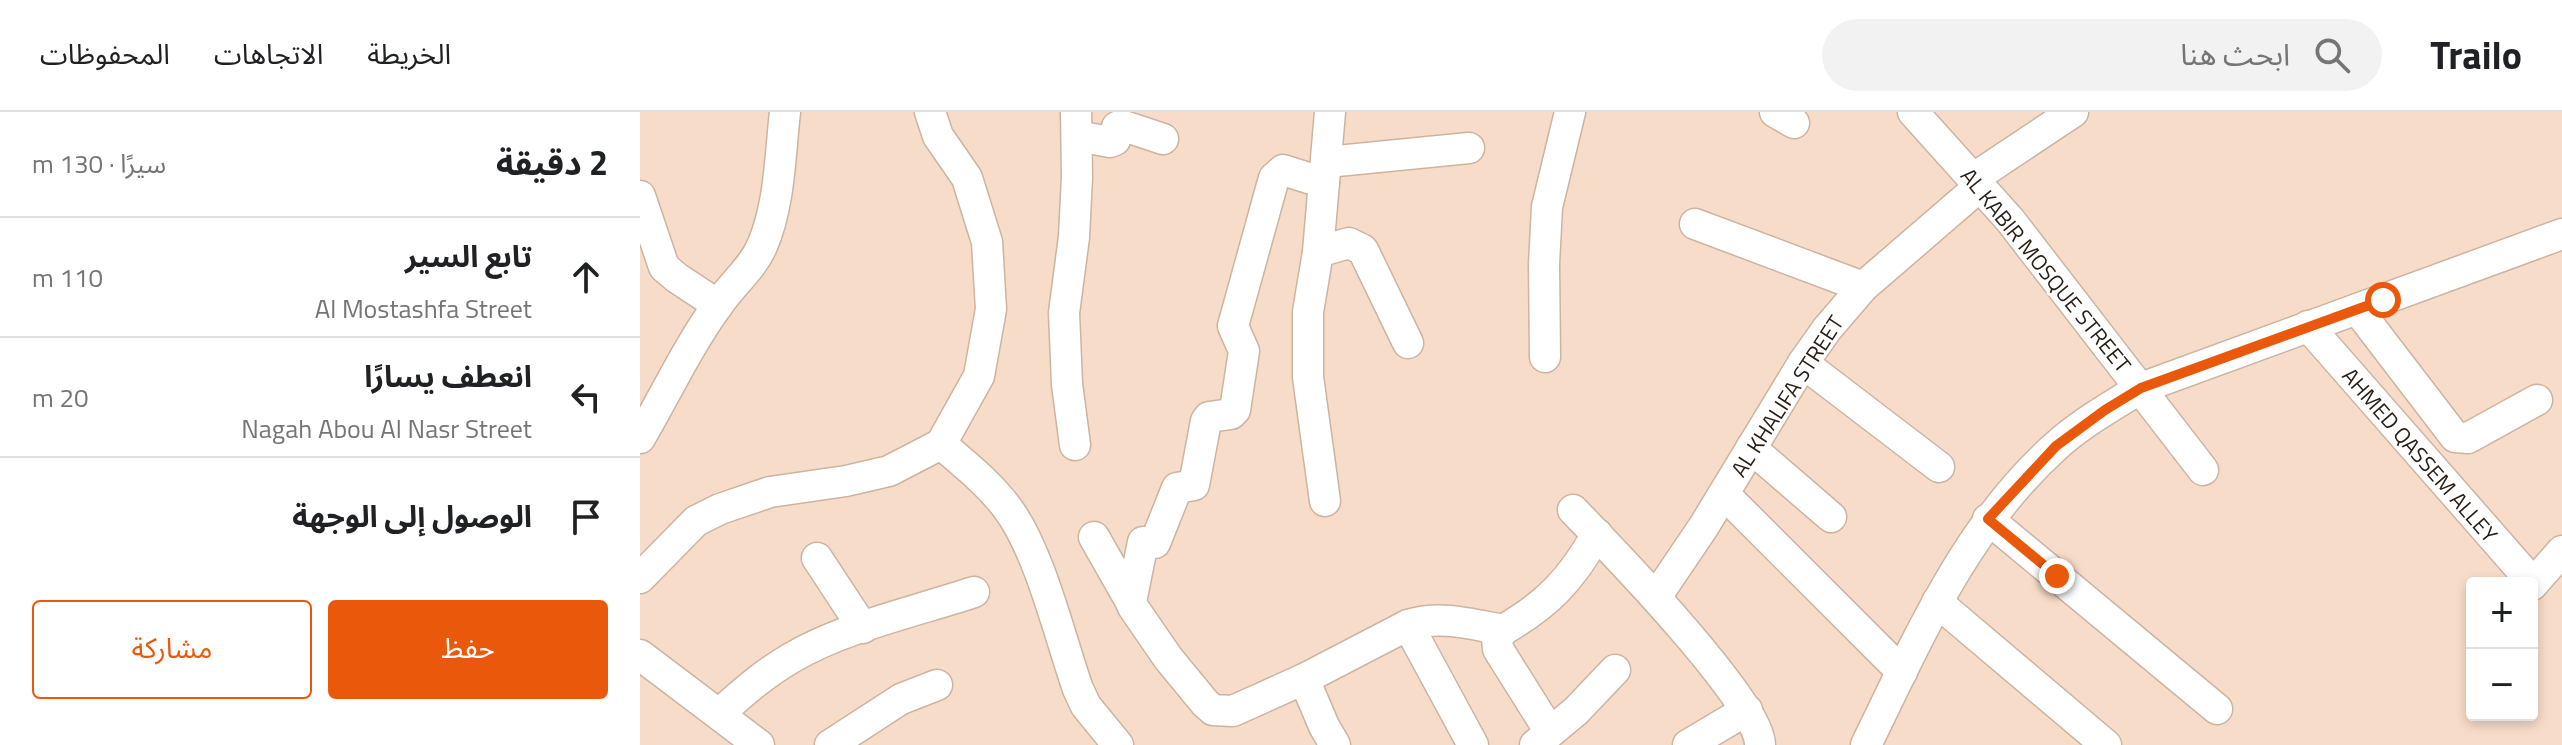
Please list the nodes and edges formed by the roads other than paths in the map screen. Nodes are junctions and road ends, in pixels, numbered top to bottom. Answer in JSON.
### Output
{"nodes":[{"id":1,"x":785,"y":112,"type":"edge"},
{"id":2,"x":930,"y":112,"type":"edge"},
{"id":3,"x":1330,"y":112,"type":"edge"},
{"id":4,"x":1570,"y":112,"type":"edge"},
{"id":5,"x":1913,"y":112,"type":"edge"},
{"id":6,"x":2073,"y":112,"type":"edge"},
{"id":7,"x":1077,"y":124,"type":"edge"},
{"id":8,"x":1163,"y":139,"type":"dead end"},
{"id":9,"x":1469,"y":148,"type":"dead end"},
{"id":10,"x":1326,"y":172,"type":"junction"},
{"id":11,"x":1977,"y":182,"type":"junction"},
{"id":12,"x":640,"y":196,"type":"edge"},
{"id":13,"x":1695,"y":224,"type":"dead end"},
{"id":14,"x":2562,"y":234,"type":"edge"},
{"id":15,"x":1318,"y":252,"type":"junction"},
{"id":16,"x":1863,"y":287,"type":"junction"},
{"id":17,"x":718,"y":305,"type":"junction"},
{"id":18,"x":2357,"y":309,"type":"junction"},
{"id":19,"x":2308,"y":326,"type":"junction"},
{"id":20,"x":1408,"y":343,"type":"dead end"},
{"id":21,"x":1545,"y":357,"type":"dead end"},
{"id":22,"x":1803,"y":363,"type":"junction"},
{"id":23,"x":2141,"y":388,"type":"junction"},
{"id":24,"x":2537,"y":400,"type":"dead end"},
{"id":25,"x":640,"y":438,"type":"edge"},
{"id":26,"x":941,"y":444,"type":"junction"},
{"id":27,"x":1075,"y":445,"type":"dead end"},
{"id":28,"x":1751,"y":448,"type":"junction"},
{"id":29,"x":1939,"y":467,"type":"dead end"},
{"id":30,"x":2203,"y":470,"type":"dead end"},
{"id":31,"x":1724,"y":494,"type":"junction"},
{"id":32,"x":1325,"y":501,"type":"dead end"},
{"id":33,"x":1573,"y":510,"type":"dead end"},
{"id":34,"x":1831,"y":517,"type":"dead end"},
{"id":35,"x":1988,"y":519,"type":"junction"},
{"id":36,"x":1597,"y":534,"type":"junction"},
{"id":37,"x":1094,"y":537,"type":"dead end"},
{"id":38,"x":2562,"y":551,"type":"edge"},
{"id":39,"x":817,"y":558,"type":"dead end"},
{"id":40,"x":2526,"y":577,"type":"edge"},
{"id":41,"x":2538,"y":577,"type":"edge"},
{"id":42,"x":640,"y":578,"type":"edge"},
{"id":43,"x":974,"y":592,"type":"dead end"},
{"id":44,"x":1656,"y":597,"type":"junction"},
{"id":45,"x":1131,"y":602,"type":"junction"},
{"id":46,"x":1937,"y":602,"type":"junction"},
{"id":47,"x":1408,"y":625,"type":"junction"},
{"id":48,"x":863,"y":628,"type":"junction"},
{"id":49,"x":1503,"y":630,"type":"junction"},
{"id":50,"x":640,"y":655,"type":"edge"},
{"id":51,"x":1615,"y":670,"type":"dead end"},
{"id":52,"x":1902,"y":672,"type":"junction"},
{"id":53,"x":1304,"y":679,"type":"junction"},
{"id":54,"x":937,"y":685,"type":"dead end"},
{"id":55,"x":2217,"y":709,"type":"dead end"},
{"id":56,"x":1747,"y":710,"type":"junction"},
{"id":57,"x":719,"y":714,"type":"junction"},
{"id":58,"x":1542,"y":739,"type":"edge"},
{"id":59,"x":759,"y":745,"type":"edge"},
{"id":60,"x":830,"y":745,"type":"edge"},
{"id":61,"x":1118,"y":745,"type":"edge"},
{"id":62,"x":1335,"y":745,"type":"edge"},
{"id":63,"x":1473,"y":745,"type":"edge"},
{"id":64,"x":1688,"y":745,"type":"edge"},
{"id":65,"x":1760,"y":745,"type":"edge"},
{"id":66,"x":1866,"y":745,"type":"edge"},
{"id":67,"x":2106,"y":745,"type":"edge"}],
"edges":[{"from":1,"to":17,"type":"street"},
{"from":2,"to":26,"type":"street"},
{"from":3,"to":10,"type":"street"},
{"from":4,"to":21,"type":"street"},
{"from":5,"to":11,"type":"street","name":"AL KABIR MOSQUE STREET"},
{"from":6,"to":11,"type":"street","name":"AL KHALIFA STREET"},
{"from":7,"to":8,"type":"street"},
{"from":7,"to":27,"type":"street"},
{"from":9,"to":10,"type":"street"},
{"from":10,"to":15,"type":"street"},
{"from":10,"to":45,"type":"street"},
{"from":11,"to":16,"type":"street","name":"AL KHALIFA STREET"},
{"from":11,"to":23,"type":"street","name":"AL KABIR MOSQUE STREET"},
{"from":12,"to":17,"type":"street"},
{"from":13,"to":16,"type":"street"},
{"from":14,"to":18,"type":"street"},
{"from":15,"to":20,"type":"street"},
{"from":15,"to":32,"type":"street"},
{"from":16,"to":22,"type":"street","name":"AL KHALIFA STREET"},
{"from":17,"to":25,"type":"street"},
{"from":18,"to":19,"type":"street"},
{"from":18,"to":24,"type":"street"},
{"from":19,"to":23,"type":"street"},
{"from":19,"to":40,"type":"street","name":"AHMED QASSEM ALLEY"},
{"from":22,"to":28,"type":"street","name":"AL KHALIFA STREET"},
{"from":22,"to":29,"type":"street"},
{"from":23,"to":30,"type":"street","name":"AL KABIR MOSQUE STREET"},
{"from":23,"to":35,"type":"street"},
{"from":26,"to":42,"type":"street"},
{"from":26,"to":61,"type":"street"},
{"from":28,"to":31,"type":"street","name":"AL KHALIFA STREET"},
{"from":28,"to":34,"type":"street"},
{"from":31,"to":44,"type":"street","name":"AL KHALIFA STREET"},
{"from":31,"to":52,"type":"street"},
{"from":33,"to":36,"type":"street"},
{"from":35,"to":46,"type":"street"},
{"from":35,"to":55,"type":"street"},
{"from":36,"to":44,"type":"street"},
{"from":36,"to":49,"type":"street"},
{"from":37,"to":45,"type":"street"},
{"from":38,"to":41,"type":"street"},
{"from":39,"to":48,"type":"street"},
{"from":43,"to":48,"type":"street"},
{"from":44,"to":56,"type":"street"},
{"from":45,"to":53,"type":"street"},
{"from":46,"to":52,"type":"street"},
{"from":46,"to":67,"type":"street"},
{"from":47,"to":49,"type":"street"},
{"from":47,"to":53,"type":"street"},
{"from":47,"to":63,"type":"street"},
{"from":48,"to":57,"type":"street"},
{"from":49,"to":58,"type":"street"},
{"from":50,"to":57,"type":"street"},
{"from":51,"to":58,"type":"street"},
{"from":52,"to":66,"type":"street"},
{"from":53,"to":62,"type":"street"},
{"from":54,"to":60,"type":"street"},
{"from":56,"to":64,"type":"street"},
{"from":56,"to":65,"type":"street"},
{"from":57,"to":59,"type":"street"}]}
